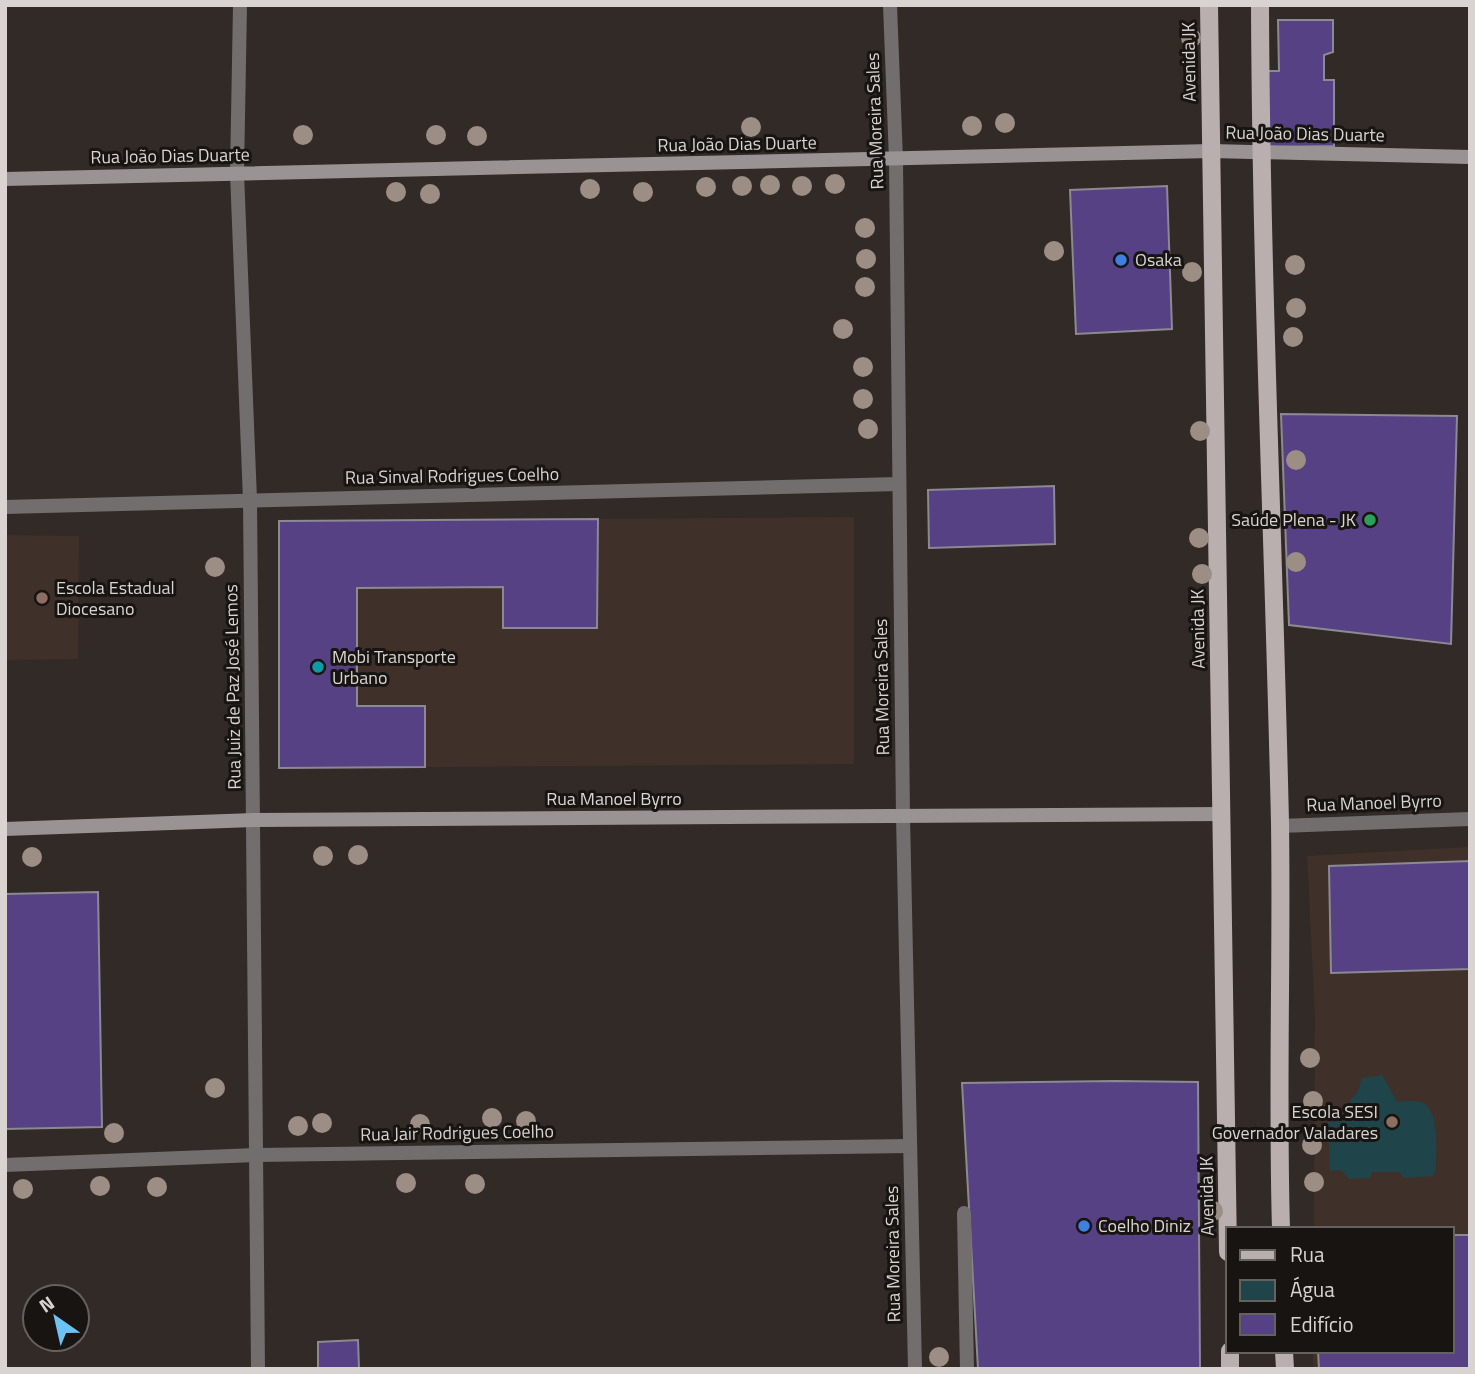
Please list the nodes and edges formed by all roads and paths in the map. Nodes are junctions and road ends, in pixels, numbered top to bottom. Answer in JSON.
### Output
{"nodes":[{"id":1,"x":240,"y":5,"type":"edge"},
{"id":2,"x":890,"y":5,"type":"edge"},
{"id":3,"x":1209,"y":5,"type":"edge"},
{"id":4,"x":1260,"y":5,"type":"edge"},
{"id":5,"x":1211,"y":151,"type":"junction"},
{"id":6,"x":1261,"y":151,"type":"junction"},
{"id":7,"x":1470,"y":157,"type":"edge"},
{"id":8,"x":896,"y":160,"type":"junction"},
{"id":9,"x":237,"y":173,"type":"junction"},
{"id":10,"x":5,"y":179,"type":"edge"},
{"id":11,"x":899,"y":484,"type":"junction"},
{"id":12,"x":250,"y":500,"type":"junction"},
{"id":13,"x":5,"y":507,"type":"edge"},
{"id":14,"x":1222,"y":814,"type":"junction"},
{"id":15,"x":903,"y":817,"type":"junction"},
{"id":16,"x":1470,"y":819,"type":"edge"},
{"id":17,"x":254,"y":820,"type":"junction"},
{"id":18,"x":1280,"y":826,"type":"junction"},
{"id":19,"x":5,"y":829,"type":"edge"},
{"id":20,"x":911,"y":1146,"type":"junction"},
{"id":21,"x":257,"y":1155,"type":"junction"},
{"id":22,"x":5,"y":1166,"type":"edge"},
{"id":23,"x":964,"y":1213,"type":"dead end"},
{"id":24,"x":1228,"y":1227,"type":"edge"},
{"id":25,"x":1281,"y":1227,"type":"edge"},
{"id":26,"x":258,"y":1369,"type":"edge"},
{"id":27,"x":915,"y":1369,"type":"edge"},
{"id":28,"x":967,"y":1369,"type":"edge"}],
"edges":[{"from":1,"to":9,"type":"street","name":"Rua Juiz de Paz José Lemos"},
{"from":2,"to":8,"type":"street","name":"Rua Moreira Sales"},
{"from":3,"to":5,"type":"main road","name":"Avenida JK"},
{"from":4,"to":6,"type":"main road"},
{"from":5,"to":6,"type":"street","name":"Rua João Dias Duarte"},
{"from":5,"to":8,"type":"street","name":"Rua João Dias Duarte"},
{"from":5,"to":14,"type":"main road","name":"Avenida JK"},
{"from":6,"to":7,"type":"street","name":"Rua João Dias Duarte"},
{"from":6,"to":18,"type":"main road"},
{"from":8,"to":9,"type":"street","name":"Rua João Dias Duarte"},
{"from":8,"to":11,"type":"street","name":"Rua Moreira Sales"},
{"from":9,"to":10,"type":"street","name":"Rua João Dias Duarte"},
{"from":9,"to":12,"type":"street","name":"Rua Juiz de Paz José Lemos"},
{"from":11,"to":12,"type":"street","name":"Rua Sinval Rodrigues Coelho"},
{"from":11,"to":15,"type":"street","name":"Rua Moreira Sales"},
{"from":12,"to":13,"type":"street","name":"Rua Sinval Rodrigues Coelho"},
{"from":12,"to":17,"type":"street","name":"Rua Juiz de Paz José Lemos"},
{"from":14,"to":15,"type":"street","name":"Rua Manoel Byrro"},
{"from":14,"to":24,"type":"main road","name":"Avenida JK"},
{"from":15,"to":17,"type":"street","name":"Rua Manoel Byrro"},
{"from":15,"to":20,"type":"street","name":"Rua Moreira Sales"},
{"from":16,"to":18,"type":"street","name":"Rua Manoel Byrro"},
{"from":17,"to":19,"type":"street","name":"Rua Manoel Byrro"},
{"from":17,"to":21,"type":"street","name":"Rua Juiz de Paz José Lemos"},
{"from":18,"to":25,"type":"main road"},
{"from":20,"to":21,"type":"street","name":"Rua Jair Rodrigues Coelho"},
{"from":20,"to":27,"type":"street","name":"Rua Moreira Sales"},
{"from":21,"to":22,"type":"street","name":"Rua Jair Rodrigues Coelho"},
{"from":21,"to":26,"type":"street","name":"Rua Juiz de Paz José Lemos"},
{"from":23,"to":28,"type":"street"}]}
